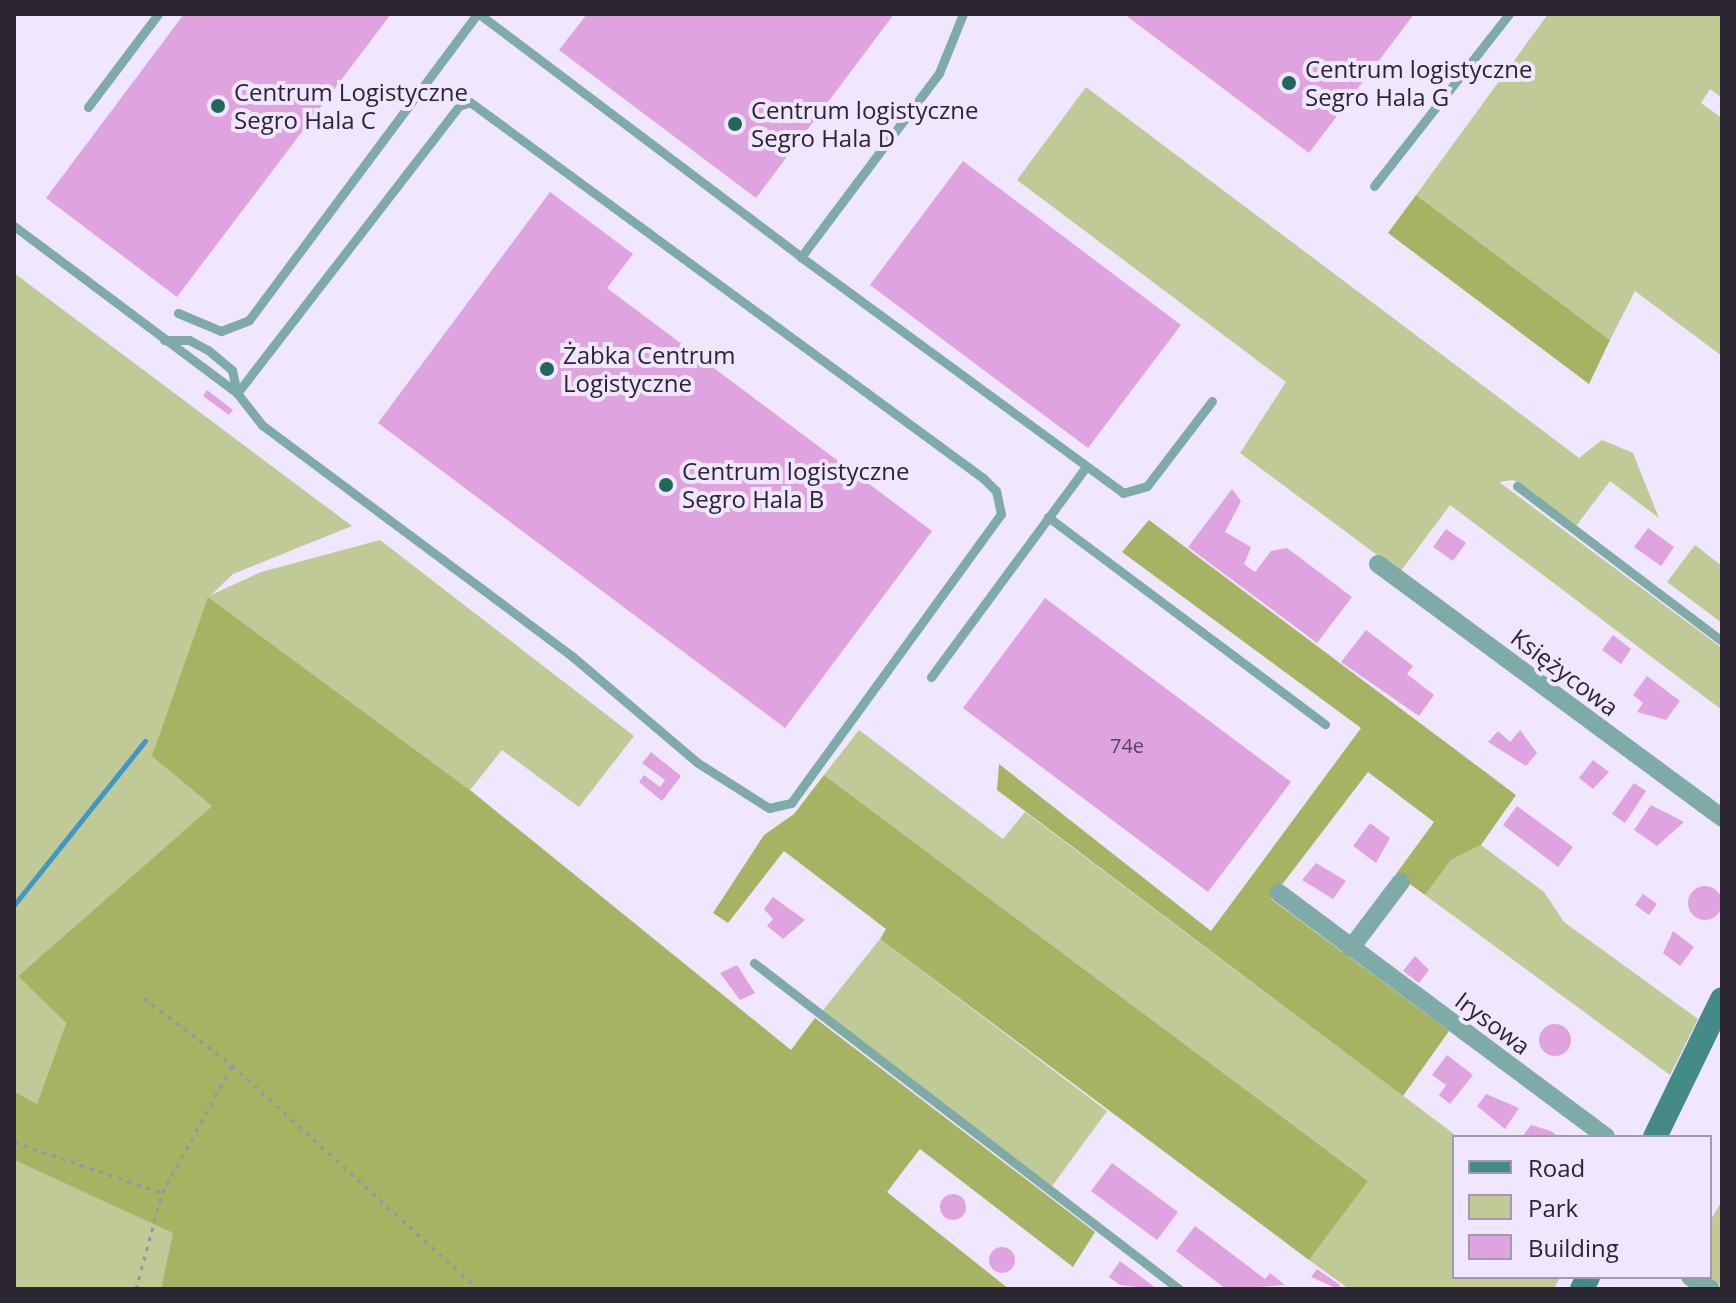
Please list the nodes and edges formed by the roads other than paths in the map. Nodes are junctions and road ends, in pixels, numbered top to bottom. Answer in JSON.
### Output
{"nodes":[{"id":1,"x":158,"y":14,"type":"edge"},
{"id":2,"x":478,"y":14,"type":"edge"},
{"id":3,"x":963,"y":14,"type":"edge"},
{"id":4,"x":1509,"y":14,"type":"edge"},
{"id":5,"x":88,"y":107,"type":"dead end"},
{"id":6,"x":1374,"y":186,"type":"dead end"},
{"id":7,"x":14,"y":226,"type":"edge"},
{"id":8,"x":801,"y":257,"type":"junction"},
{"id":9,"x":178,"y":313,"type":"dead end"},
{"id":10,"x":164,"y":340,"type":"junction"},
{"id":11,"x":237,"y":393,"type":"junction"},
{"id":12,"x":1212,"y":401,"type":"dead end"},
{"id":13,"x":1085,"y":468,"type":"junction"},
{"id":14,"x":1517,"y":486,"type":"dead end"},
{"id":15,"x":1048,"y":517,"type":"junction"},
{"id":16,"x":1378,"y":564,"type":"dead end"},
{"id":17,"x":1722,"y":641,"type":"edge"},
{"id":18,"x":931,"y":677,"type":"dead end"},
{"id":19,"x":1325,"y":724,"type":"dead end"},
{"id":20,"x":1722,"y":818,"type":"edge"},
{"id":21,"x":1401,"y":882,"type":"dead end"},
{"id":22,"x":1279,"y":893,"type":"dead end"},
{"id":23,"x":1351,"y":948,"type":"junction"},
{"id":24,"x":754,"y":963,"type":"dead end"},
{"id":25,"x":1722,"y":999,"type":"edge"},
{"id":26,"x":1603,"y":1135,"type":"edge"},
{"id":27,"x":1656,"y":1135,"type":"edge"},
{"id":28,"x":1694,"y":1279,"type":"edge"},
{"id":29,"x":1179,"y":1289,"type":"edge"},
{"id":30,"x":1711,"y":1289,"type":"edge"}],
"edges":[{"from":1,"to":5,"type":"lane"},
{"from":2,"to":8,"type":"lane"},
{"from":2,"to":9,"type":"lane"},
{"from":3,"to":8,"type":"lane"},
{"from":4,"to":6,"type":"lane"},
{"from":7,"to":10,"type":"lane"},
{"from":8,"to":13,"type":"lane"},
{"from":10,"to":11,"type":"lane"},
{"from":10,"to":11,"type":"lane"},
{"from":11,"to":11,"type":"lane"},
{"from":12,"to":13,"type":"lane"},
{"from":13,"to":15,"type":"lane"},
{"from":14,"to":17,"type":"lane"},
{"from":15,"to":18,"type":"lane"},
{"from":15,"to":19,"type":"lane"},
{"from":16,"to":20,"type":"street","name":"Księżycowa"},
{"from":21,"to":23,"type":"street"},
{"from":22,"to":23,"type":"street","name":"Irysowa"},
{"from":23,"to":26,"type":"street","name":"Irysowa"},
{"from":24,"to":29,"type":"lane"},
{"from":25,"to":27,"type":"street"},
{"from":28,"to":30,"type":"street"}]}
